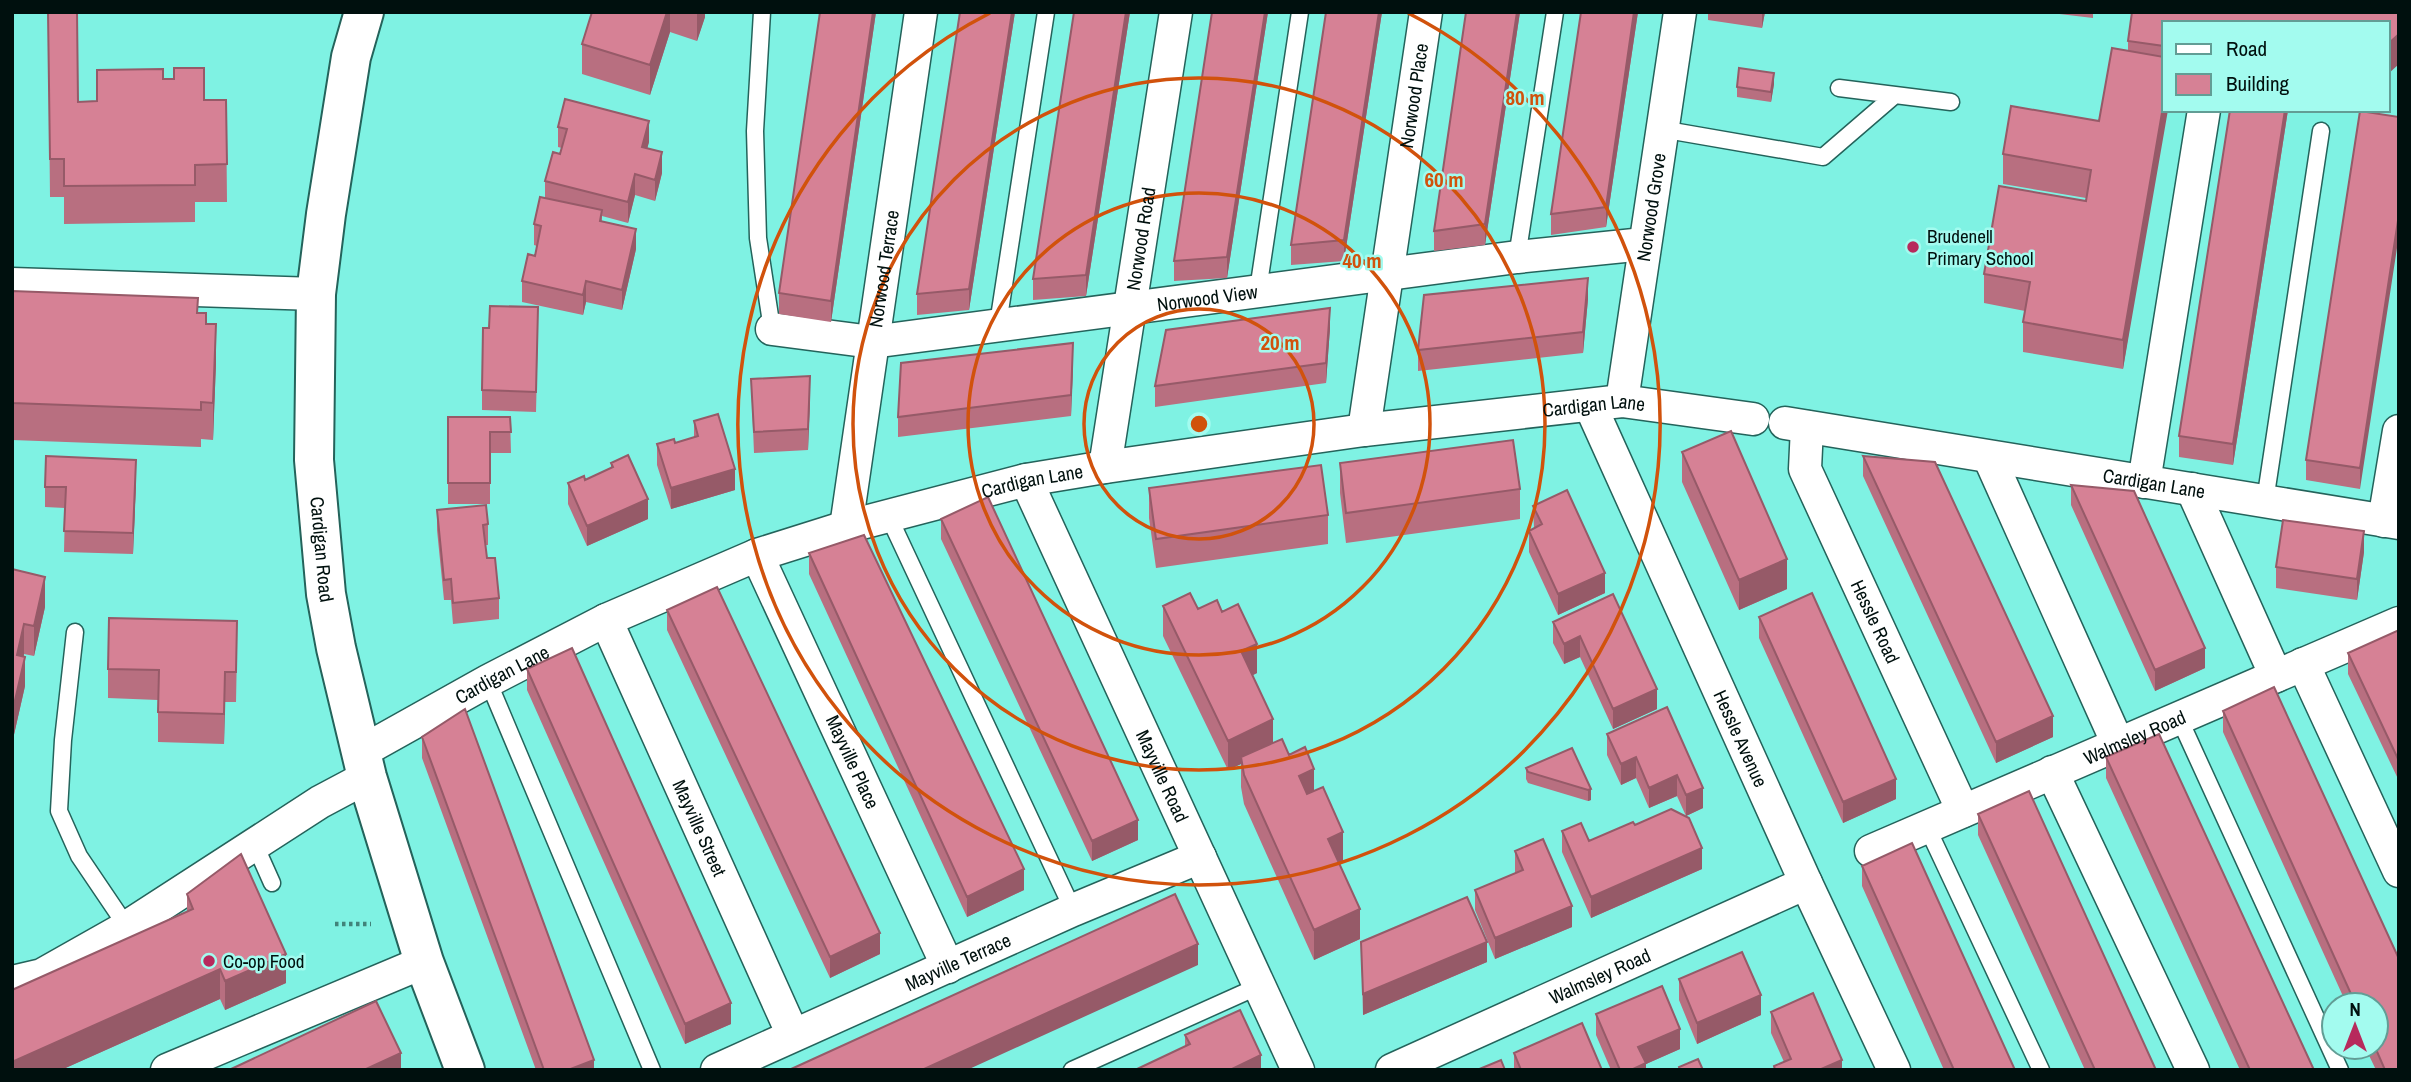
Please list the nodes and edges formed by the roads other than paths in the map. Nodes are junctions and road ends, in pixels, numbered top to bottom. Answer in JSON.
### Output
{"nodes":[{"id":1,"x":364,"y":12,"type":"edge"},
{"id":2,"x":762,"y":12,"type":"edge"},
{"id":3,"x":921,"y":12,"type":"edge"},
{"id":4,"x":1046,"y":12,"type":"edge"},
{"id":5,"x":1175,"y":12,"type":"edge"},
{"id":6,"x":1300,"y":12,"type":"edge"},
{"id":7,"x":1426,"y":12,"type":"edge"},
{"id":8,"x":1555,"y":12,"type":"edge"},
{"id":9,"x":1679,"y":12,"type":"edge"},
{"id":10,"x":1839,"y":88,"type":"dead end"},
{"id":11,"x":1895,"y":95,"type":"junction"},
{"id":12,"x":1951,"y":102,"type":"dead end"},
{"id":13,"x":2204,"y":112,"type":"edge"},
{"id":14,"x":1661,"y":129,"type":"junction"},
{"id":15,"x":2321,"y":131,"type":"dead end"},
{"id":16,"x":1644,"y":244,"type":"junction"},
{"id":17,"x":1517,"y":257,"type":"junction"},
{"id":18,"x":1387,"y":274,"type":"junction"},
{"id":19,"x":12,"y":284,"type":"edge"},
{"id":20,"x":1258,"y":290,"type":"junction"},
{"id":21,"x":316,"y":294,"type":"junction"},
{"id":22,"x":1129,"y":307,"type":"junction"},
{"id":23,"x":998,"y":324,"type":"junction"},
{"id":24,"x":772,"y":329,"type":"joint"},
{"id":25,"x":872,"y":342,"type":"junction"},
{"id":26,"x":1622,"y":401,"type":"junction"},
{"id":27,"x":1590,"y":405,"type":"junction"},
{"id":28,"x":1753,"y":419,"type":"dead end"},
{"id":29,"x":1796,"y":425,"type":"joint"},
{"id":30,"x":1364,"y":430,"type":"junction"},
{"id":31,"x":2399,"y":431,"type":"edge"},
{"id":32,"x":1989,"y":457,"type":"junction"},
{"id":33,"x":1104,"y":467,"type":"junction"},
{"id":34,"x":1026,"y":480,"type":"junction"},
{"id":35,"x":2144,"y":482,"type":"junction"},
{"id":36,"x":2192,"y":489,"type":"junction"},
{"id":37,"x":2265,"y":502,"type":"junction"},
{"id":38,"x":888,"y":515,"type":"junction"},
{"id":39,"x":2391,"y":522,"type":"edge"},
{"id":40,"x":846,"y":527,"type":"junction"},
{"id":41,"x":757,"y":555,"type":"junction"},
{"id":42,"x":606,"y":620,"type":"junction"},
{"id":43,"x":2399,"y":622,"type":"edge"},
{"id":44,"x":75,"y":632,"type":"dead end"},
{"id":45,"x":2290,"y":670,"type":"junction"},
{"id":46,"x":488,"y":681,"type":"junction"},
{"id":47,"x":2179,"y":718,"type":"junction"},
{"id":48,"x":2118,"y":744,"type":"junction"},
{"id":49,"x":364,"y":765,"type":"junction"},
{"id":50,"x":2052,"y":772,"type":"junction"},
{"id":51,"x":1964,"y":811,"type":"junction"},
{"id":52,"x":1927,"y":827,"type":"junction"},
{"id":53,"x":255,"y":845,"type":"junction"},
{"id":54,"x":1871,"y":851,"type":"dead end"},
{"id":55,"x":1200,"y":857,"type":"junction"},
{"id":56,"x":2399,"y":871,"type":"edge"},
{"id":57,"x":272,"y":883,"type":"dead end"},
{"id":58,"x":1806,"y":883,"type":"junction"},
{"id":59,"x":1073,"y":910,"type":"junction"},
{"id":60,"x":127,"y":927,"type":"junction"},
{"id":61,"x":424,"y":962,"type":"junction"},
{"id":62,"x":948,"y":967,"type":"junction"},
{"id":63,"x":12,"y":982,"type":"edge"},
{"id":64,"x":1259,"y":986,"type":"junction"},
{"id":65,"x":793,"y":1035,"type":"junction"},
{"id":66,"x":167,"y":1070,"type":"edge"},
{"id":67,"x":465,"y":1070,"type":"edge"},
{"id":68,"x":652,"y":1070,"type":"edge"},
{"id":69,"x":717,"y":1070,"type":"edge"},
{"id":70,"x":1072,"y":1070,"type":"edge"},
{"id":71,"x":1298,"y":1070,"type":"edge"},
{"id":72,"x":1392,"y":1070,"type":"edge"},
{"id":73,"x":1894,"y":1070,"type":"edge"},
{"id":74,"x":2041,"y":1070,"type":"edge"},
{"id":75,"x":2193,"y":1070,"type":"edge"},
{"id":76,"x":2340,"y":1070,"type":"edge"}],
"edges":[{"from":1,"to":21,"type":"street","name":"Cardigan Road"},
{"from":2,"to":24,"type":"lane"},
{"from":3,"to":25,"type":"street","name":"Norwood Terrace"},
{"from":4,"to":23,"type":"lane"},
{"from":5,"to":22,"type":"street","name":"Norwood Road"},
{"from":6,"to":20,"type":"lane"},
{"from":7,"to":18,"type":"street","name":"Norwood Place"},
{"from":8,"to":17,"type":"lane"},
{"from":9,"to":14,"type":"street","name":"Norwood Grove"},
{"from":10,"to":11,"type":"lane"},
{"from":11,"to":12,"type":"lane"},
{"from":11,"to":14,"type":"lane"},
{"from":13,"to":35,"type":"street"},
{"from":14,"to":16,"type":"street","name":"Norwood Grove"},
{"from":15,"to":37,"type":"lane"},
{"from":16,"to":17,"type":"street","name":"Norwood View"},
{"from":16,"to":26,"type":"street","name":"Norwood Grove"},
{"from":17,"to":18,"type":"street","name":"Norwood View"},
{"from":18,"to":20,"type":"street","name":"Norwood View"},
{"from":18,"to":30,"type":"street","name":"Norwood Place"},
{"from":19,"to":21,"type":"street"},
{"from":20,"to":22,"type":"street","name":"Norwood View"},
{"from":21,"to":49,"type":"street","name":"Cardigan Road"},
{"from":22,"to":23,"type":"street","name":"Norwood View"},
{"from":22,"to":33,"type":"street","name":"Norwood Road"},
{"from":23,"to":25,"type":"street","name":"Norwood View"},
{"from":24,"to":25,"type":"street","name":"Norwood View"},
{"from":25,"to":40,"type":"street","name":"Norwood Terrace"},
{"from":26,"to":27,"type":"street","name":"Cardigan Lane"},
{"from":26,"to":28,"type":"street","name":"Cardigan Lane"},
{"from":27,"to":30,"type":"street","name":"Cardigan Lane"},
{"from":27,"to":58,"type":"street","name":"Hessle Avenue"},
{"from":29,"to":32,"type":"street","name":"Cardigan Lane"},
{"from":29,"to":51,"type":"street","name":"Hessle Road"},
{"from":30,"to":33,"type":"street","name":"Cardigan Lane"},
{"from":31,"to":39,"type":"street"},
{"from":32,"to":35,"type":"street","name":"Cardigan Lane"},
{"from":32,"to":48,"type":"street"},
{"from":33,"to":34,"type":"street","name":"Cardigan Lane"},
{"from":34,"to":38,"type":"street","name":"Cardigan Lane"},
{"from":34,"to":55,"type":"street","name":"Mayville Road"},
{"from":35,"to":36,"type":"street","name":"Cardigan Lane"},
{"from":36,"to":37,"type":"street","name":"Cardigan Lane"},
{"from":36,"to":45,"type":"street"},
{"from":37,"to":39,"type":"street","name":"Cardigan Lane"},
{"from":38,"to":40,"type":"street","name":"Cardigan Lane"},
{"from":38,"to":59,"type":"lane"},
{"from":40,"to":41,"type":"street","name":"Cardigan Lane"},
{"from":41,"to":42,"type":"street","name":"Cardigan Lane"},
{"from":41,"to":62,"type":"street","name":"Mayville Place"},
{"from":42,"to":46,"type":"street","name":"Cardigan Lane"},
{"from":42,"to":65,"type":"street","name":"Mayville Street"},
{"from":43,"to":45,"type":"street","name":"Walmsley Road"},
{"from":44,"to":60,"type":"lane"},
{"from":45,"to":47,"type":"street","name":"Walmsley Road"},
{"from":45,"to":56,"type":"street"},
{"from":46,"to":49,"type":"street","name":"Cardigan Lane"},
{"from":46,"to":68,"type":"lane"},
{"from":47,"to":48,"type":"street","name":"Walmsley Road"},
{"from":47,"to":76,"type":"lane"},
{"from":48,"to":50,"type":"street","name":"Walmsley Road"},
{"from":49,"to":53,"type":"street","name":"Cardigan Lane"},
{"from":49,"to":61,"type":"street","name":"Cardigan Road"},
{"from":50,"to":51,"type":"street","name":"Walmsley Road"},
{"from":50,"to":75,"type":"street"},
{"from":51,"to":52,"type":"street","name":"Walmsley Road"},
{"from":52,"to":54,"type":"street","name":"Walmsley Road"},
{"from":52,"to":74,"type":"lane"},
{"from":53,"to":57,"type":"lane"},
{"from":53,"to":60,"type":"street","name":"Cardigan Lane"},
{"from":55,"to":59,"type":"street","name":"Mayville Terrace"},
{"from":55,"to":64,"type":"street","name":"Mayville Road"},
{"from":58,"to":72,"type":"street","name":"Walmsley Road"},
{"from":58,"to":73,"type":"street","name":"Hessle Avenue"},
{"from":59,"to":62,"type":"street","name":"Mayville Terrace"},
{"from":60,"to":63,"type":"street","name":"Cardigan Lane"},
{"from":61,"to":66,"type":"street"},
{"from":61,"to":67,"type":"street","name":"Cardigan Road"},
{"from":62,"to":65,"type":"street","name":"Mayville Terrace"},
{"from":64,"to":70,"type":"lane"},
{"from":64,"to":71,"type":"street","name":"Mayville Road"},
{"from":65,"to":69,"type":"street","name":"Mayville Terrace"}]}
